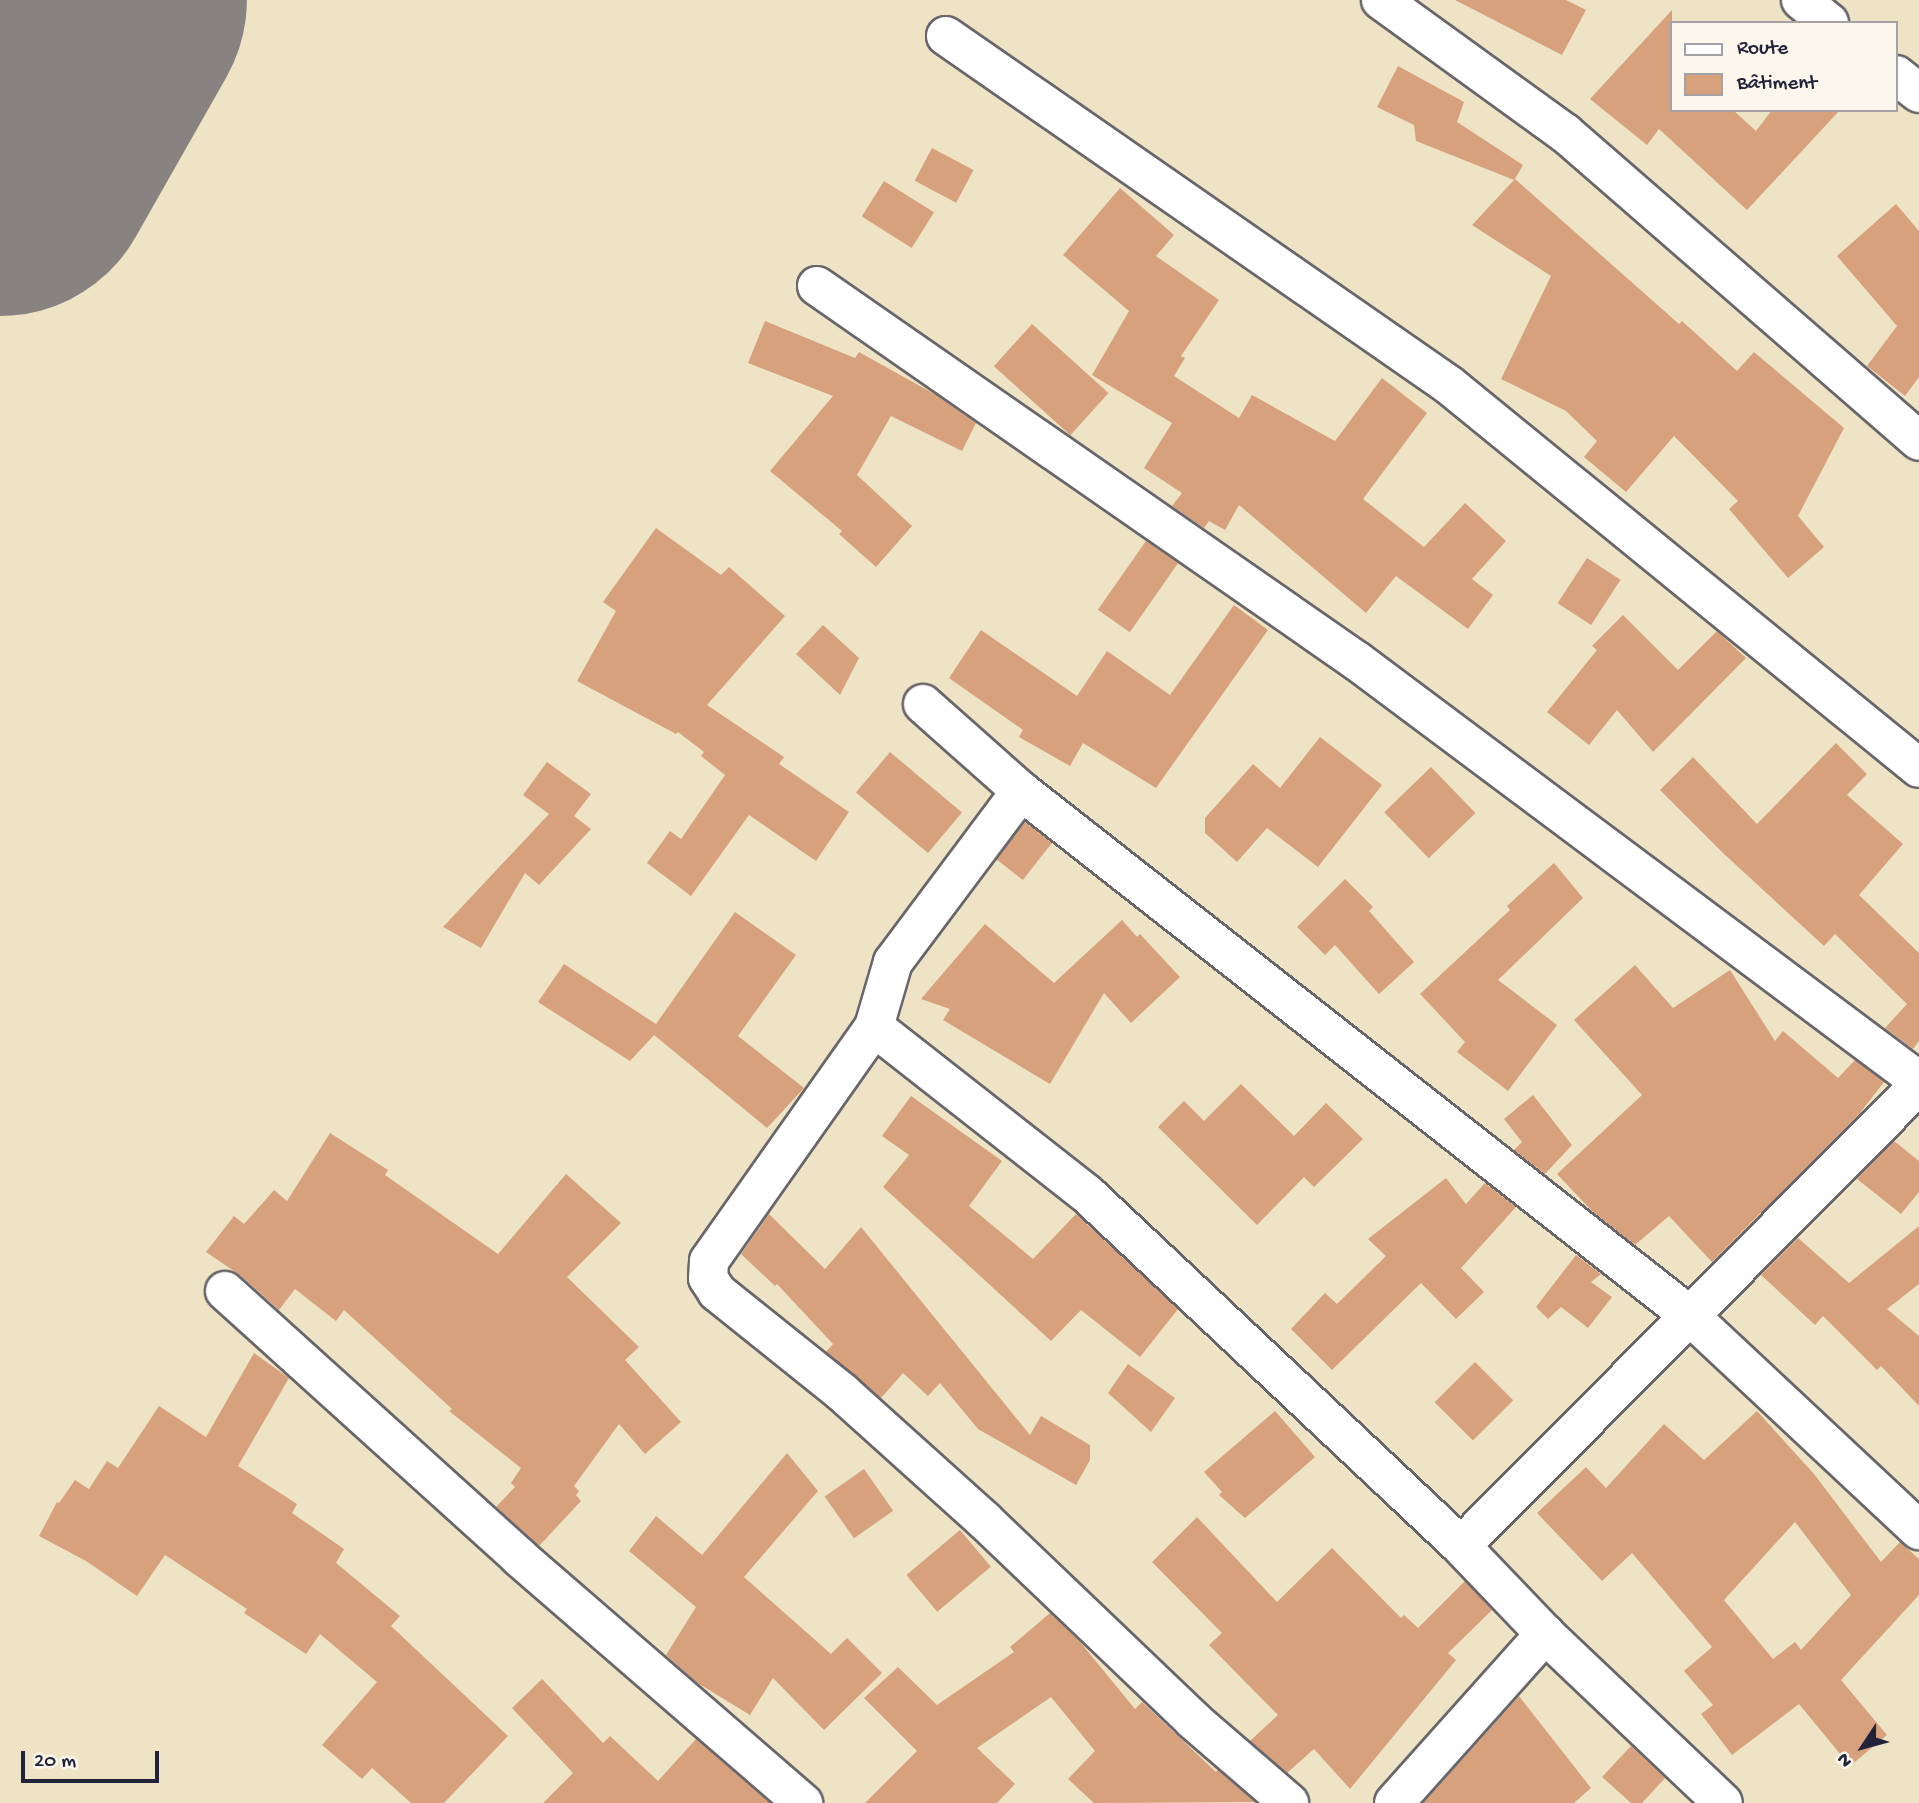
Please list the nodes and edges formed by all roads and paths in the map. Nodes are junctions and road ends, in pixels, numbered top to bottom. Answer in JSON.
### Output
{"nodes":[{"id":1,"x":1381,"y":0,"type":"edge"},
{"id":2,"x":1801,"y":0,"type":"edge"},
{"id":3,"x":1827,"y":21,"type":"edge"},
{"id":4,"x":946,"y":36,"type":"dead end"},
{"id":5,"x":1898,"y":77,"type":"edge"},
{"id":6,"x":1919,"y":93,"type":"edge"},
{"id":7,"x":817,"y":286,"type":"dead end"},
{"id":8,"x":1919,"y":441,"type":"edge"},
{"id":9,"x":923,"y":704,"type":"dead end"},
{"id":10,"x":1919,"y":768,"type":"edge"},
{"id":11,"x":1021,"y":791,"type":"junction"},
{"id":12,"x":874,"y":1027,"type":"junction"},
{"id":13,"x":1919,"y":1083,"type":"edge"},
{"id":14,"x":225,"y":1291,"type":"dead end"},
{"id":15,"x":1689,"y":1315,"type":"junction"},
{"id":16,"x":1919,"y":1530,"type":"edge"},
{"id":17,"x":1461,"y":1546,"type":"junction"},
{"id":18,"x":1545,"y":1634,"type":"junction"},
{"id":19,"x":803,"y":1803,"type":"edge"},
{"id":20,"x":1289,"y":1803,"type":"edge"},
{"id":21,"x":1394,"y":1803,"type":"edge"},
{"id":22,"x":1723,"y":1803,"type":"edge"}],
"edges":[{"from":1,"to":8,"type":"street"},
{"from":2,"to":3,"type":"street"},
{"from":4,"to":10,"type":"street"},
{"from":5,"to":6,"type":"street"},
{"from":7,"to":13,"type":"street"},
{"from":9,"to":11,"type":"street"},
{"from":11,"to":12,"type":"street"},
{"from":11,"to":15,"type":"street"},
{"from":12,"to":17,"type":"street"},
{"from":12,"to":20,"type":"street"},
{"from":13,"to":15,"type":"street"},
{"from":14,"to":19,"type":"street"},
{"from":15,"to":16,"type":"street"},
{"from":15,"to":17,"type":"street"},
{"from":17,"to":18,"type":"street"},
{"from":18,"to":21,"type":"street"},
{"from":18,"to":22,"type":"street"}]}
